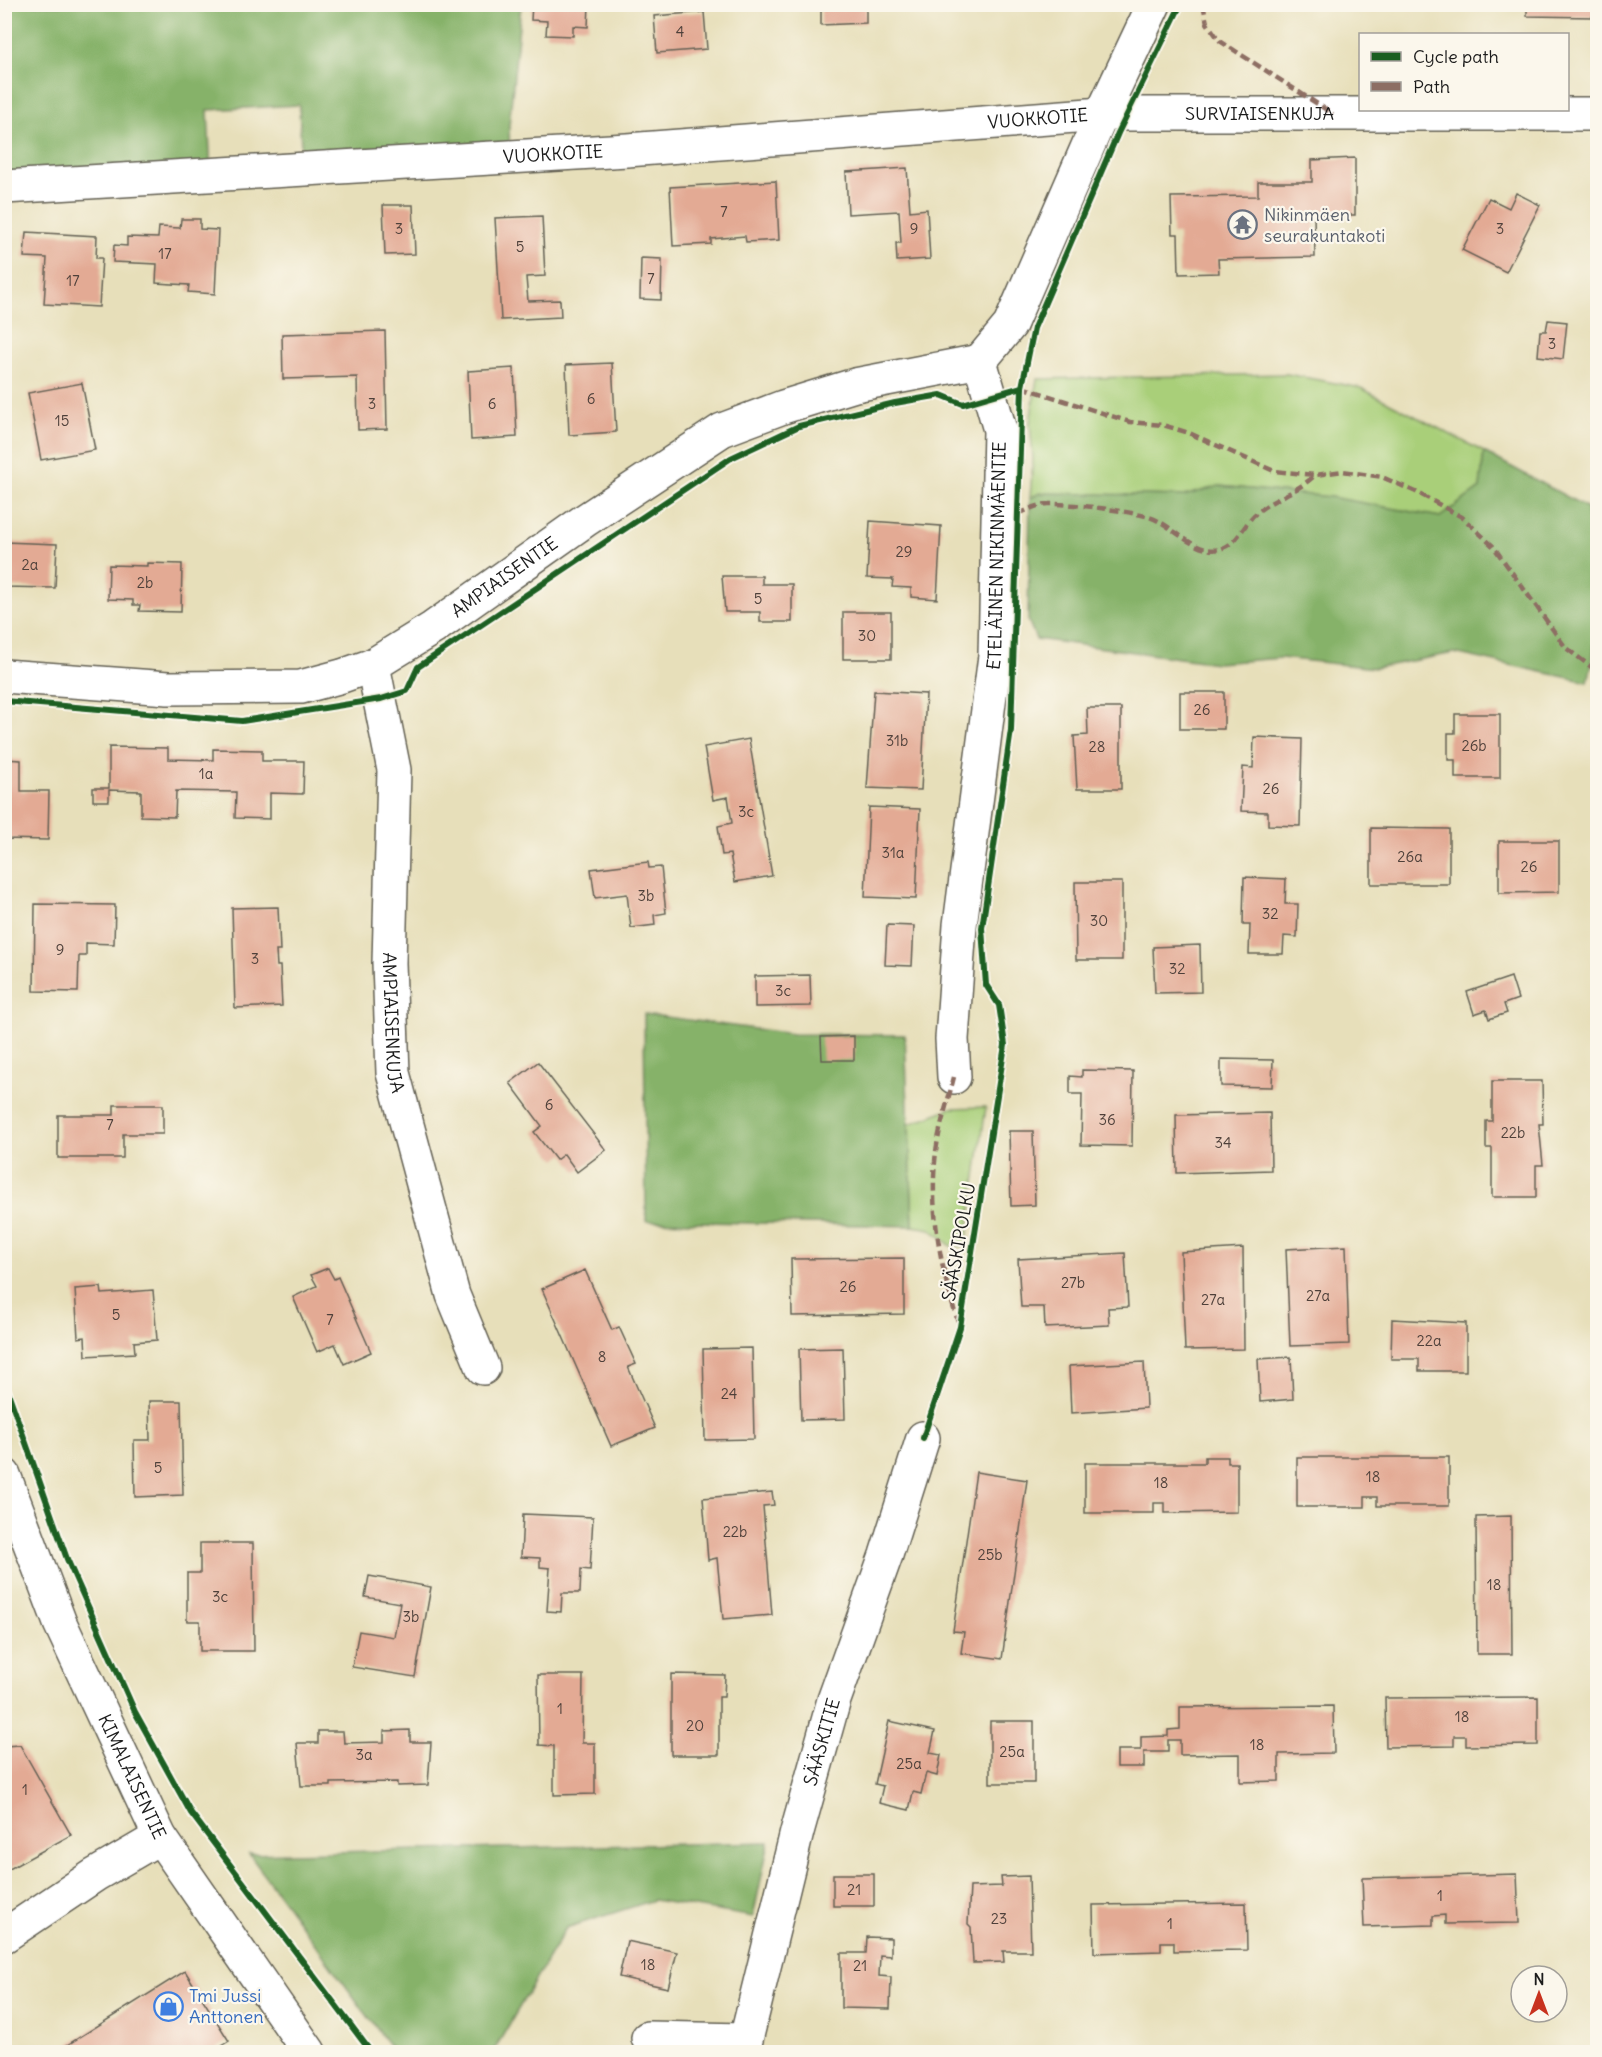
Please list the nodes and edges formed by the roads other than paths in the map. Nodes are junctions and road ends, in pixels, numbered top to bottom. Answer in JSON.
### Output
{"nodes":[{"id":1,"x":1154,"y":4,"type":"edge"},
{"id":2,"x":1102,"y":114,"type":"junction"},
{"id":3,"x":1598,"y":114,"type":"edge"},
{"id":4,"x":4,"y":187,"type":"edge"},
{"id":5,"x":980,"y":361,"type":"junction"},
{"id":6,"x":373,"y":665,"type":"junction"},
{"id":7,"x":4,"y":676,"type":"edge"},
{"id":8,"x":954,"y":1077,"type":"dead end"},
{"id":9,"x":483,"y":1368,"type":"dead end"},
{"id":10,"x":923,"y":1438,"type":"dead end"},
{"id":11,"x":4,"y":1475,"type":"edge"},
{"id":12,"x":160,"y":1837,"type":"junction"},
{"id":13,"x":4,"y":1936,"type":"edge"},
{"id":14,"x":648,"y":2037,"type":"dead end"},
{"id":15,"x":744,"y":2046,"type":"edge"},
{"id":16,"x":309,"y":2052,"type":"edge"}],
"edges":[{"from":1,"to":2,"type":"street"},
{"from":2,"to":3,"type":"street","name":"SURVIAISENKUJA"},
{"from":2,"to":4,"type":"street","name":"VUOKKOTIE"},
{"from":2,"to":5,"type":"street"},
{"from":5,"to":6,"type":"street","name":"AMPIAISENTIE"},
{"from":5,"to":8,"type":"street","name":"ETELÄINEN NIKINMÄENTIE"},
{"from":6,"to":7,"type":"street","name":"AMPIAISENTIE"},
{"from":6,"to":9,"type":"street","name":"AMPIAISENKUJA"},
{"from":10,"to":15,"type":"street","name":"SÄÄSKITIE"},
{"from":11,"to":12,"type":"street","name":"KIMALAISENTIE"},
{"from":12,"to":13,"type":"street"},
{"from":12,"to":16,"type":"street","name":"KIMALAISENTIE"},
{"from":14,"to":15,"type":"street"}]}
